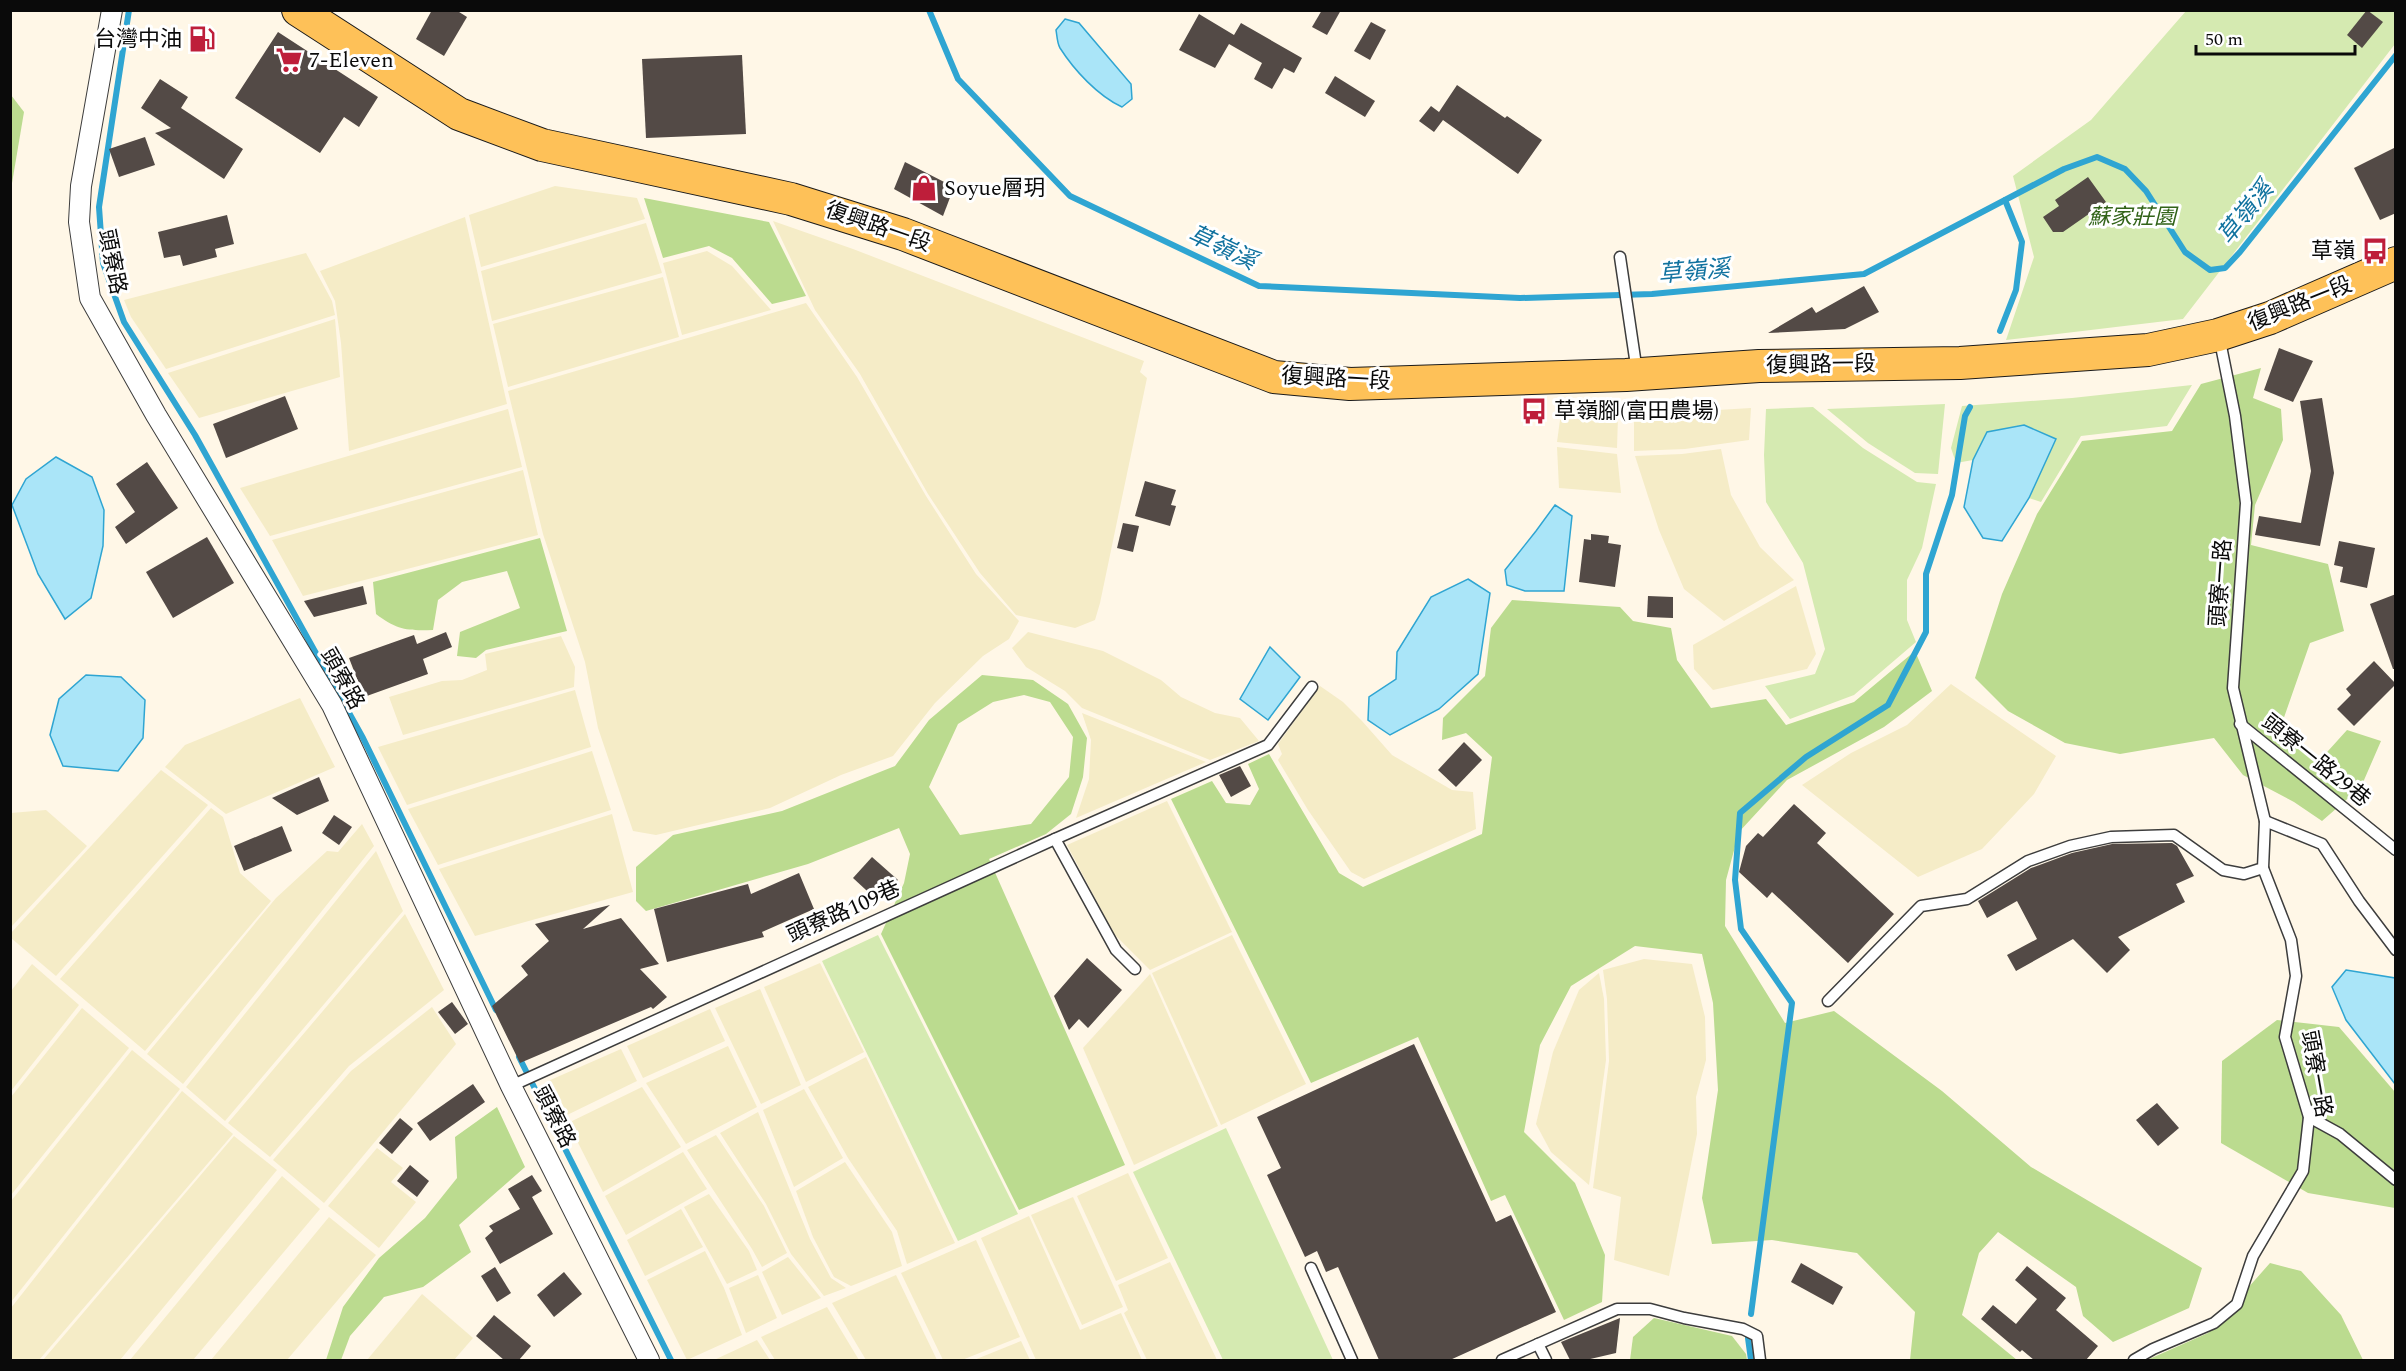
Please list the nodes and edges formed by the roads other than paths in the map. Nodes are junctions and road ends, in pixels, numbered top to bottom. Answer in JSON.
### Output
{"nodes":[{"id":1,"x":112,"y":10,"type":"edge"},
{"id":2,"x":298,"y":10,"type":"edge"},
{"id":3,"x":1620,"y":257,"type":"dead end"},
{"id":4,"x":2396,"y":263,"type":"edge"},
{"id":5,"x":2218,"y":335,"type":"junction"},
{"id":6,"x":1637,"y":375,"type":"junction"},
{"id":7,"x":1312,"y":687,"type":"dead end"},
{"id":8,"x":2240,"y":724,"type":"junction"},
{"id":9,"x":2265,"y":821,"type":"junction"},
{"id":10,"x":1055,"y":839,"type":"junction"},
{"id":11,"x":2396,"y":850,"type":"edge"},
{"id":12,"x":2263,"y":868,"type":"junction"},
{"id":13,"x":2396,"y":950,"type":"edge"},
{"id":14,"x":1136,"y":969,"type":"dead end"},
{"id":15,"x":1828,"y":1001,"type":"dead end"},
{"id":16,"x":511,"y":1086,"type":"junction"},
{"id":17,"x":2308,"y":1117,"type":"junction"},
{"id":18,"x":2396,"y":1180,"type":"edge"},
{"id":19,"x":1311,"y":1268,"type":"dead end"},
{"id":20,"x":1538,"y":1344,"type":"junction"},
{"id":21,"x":649,"y":1360,"type":"edge"},
{"id":22,"x":1353,"y":1360,"type":"edge"},
{"id":23,"x":1502,"y":1360,"type":"edge"},
{"id":24,"x":1546,"y":1360,"type":"edge"},
{"id":25,"x":1760,"y":1360,"type":"edge"},
{"id":26,"x":2134,"y":1360,"type":"edge"}],
"edges":[{"from":1,"to":16,"type":"street","name":"頭寮路"},
{"from":2,"to":6,"type":"main road","name":"復興路一段"},
{"from":3,"to":6,"type":"lane"},
{"from":4,"to":5,"type":"main road","name":"復興路一段"},
{"from":5,"to":6,"type":"main road","name":"復興路一段"},
{"from":5,"to":8,"type":"lane","name":"頭寮一路"},
{"from":7,"to":10,"type":"lane","name":"頭寮路109巷"},
{"from":8,"to":9,"type":"lane","name":"頭寮一路"},
{"from":8,"to":11,"type":"lane","name":"頭寮一路29巷"},
{"from":9,"to":12,"type":"lane","name":"頭寮一路"},
{"from":9,"to":13,"type":"lane"},
{"from":10,"to":14,"type":"lane"},
{"from":10,"to":16,"type":"lane","name":"頭寮路109巷"},
{"from":12,"to":15,"type":"lane"},
{"from":12,"to":17,"type":"lane","name":"頭寮一路"},
{"from":16,"to":21,"type":"street","name":"頭寮路"},
{"from":17,"to":18,"type":"lane"},
{"from":17,"to":26,"type":"lane","name":"頭寮一路"},
{"from":19,"to":22,"type":"lane"},
{"from":20,"to":23,"type":"lane"},
{"from":20,"to":24,"type":"lane"},
{"from":20,"to":25,"type":"lane"}]}
